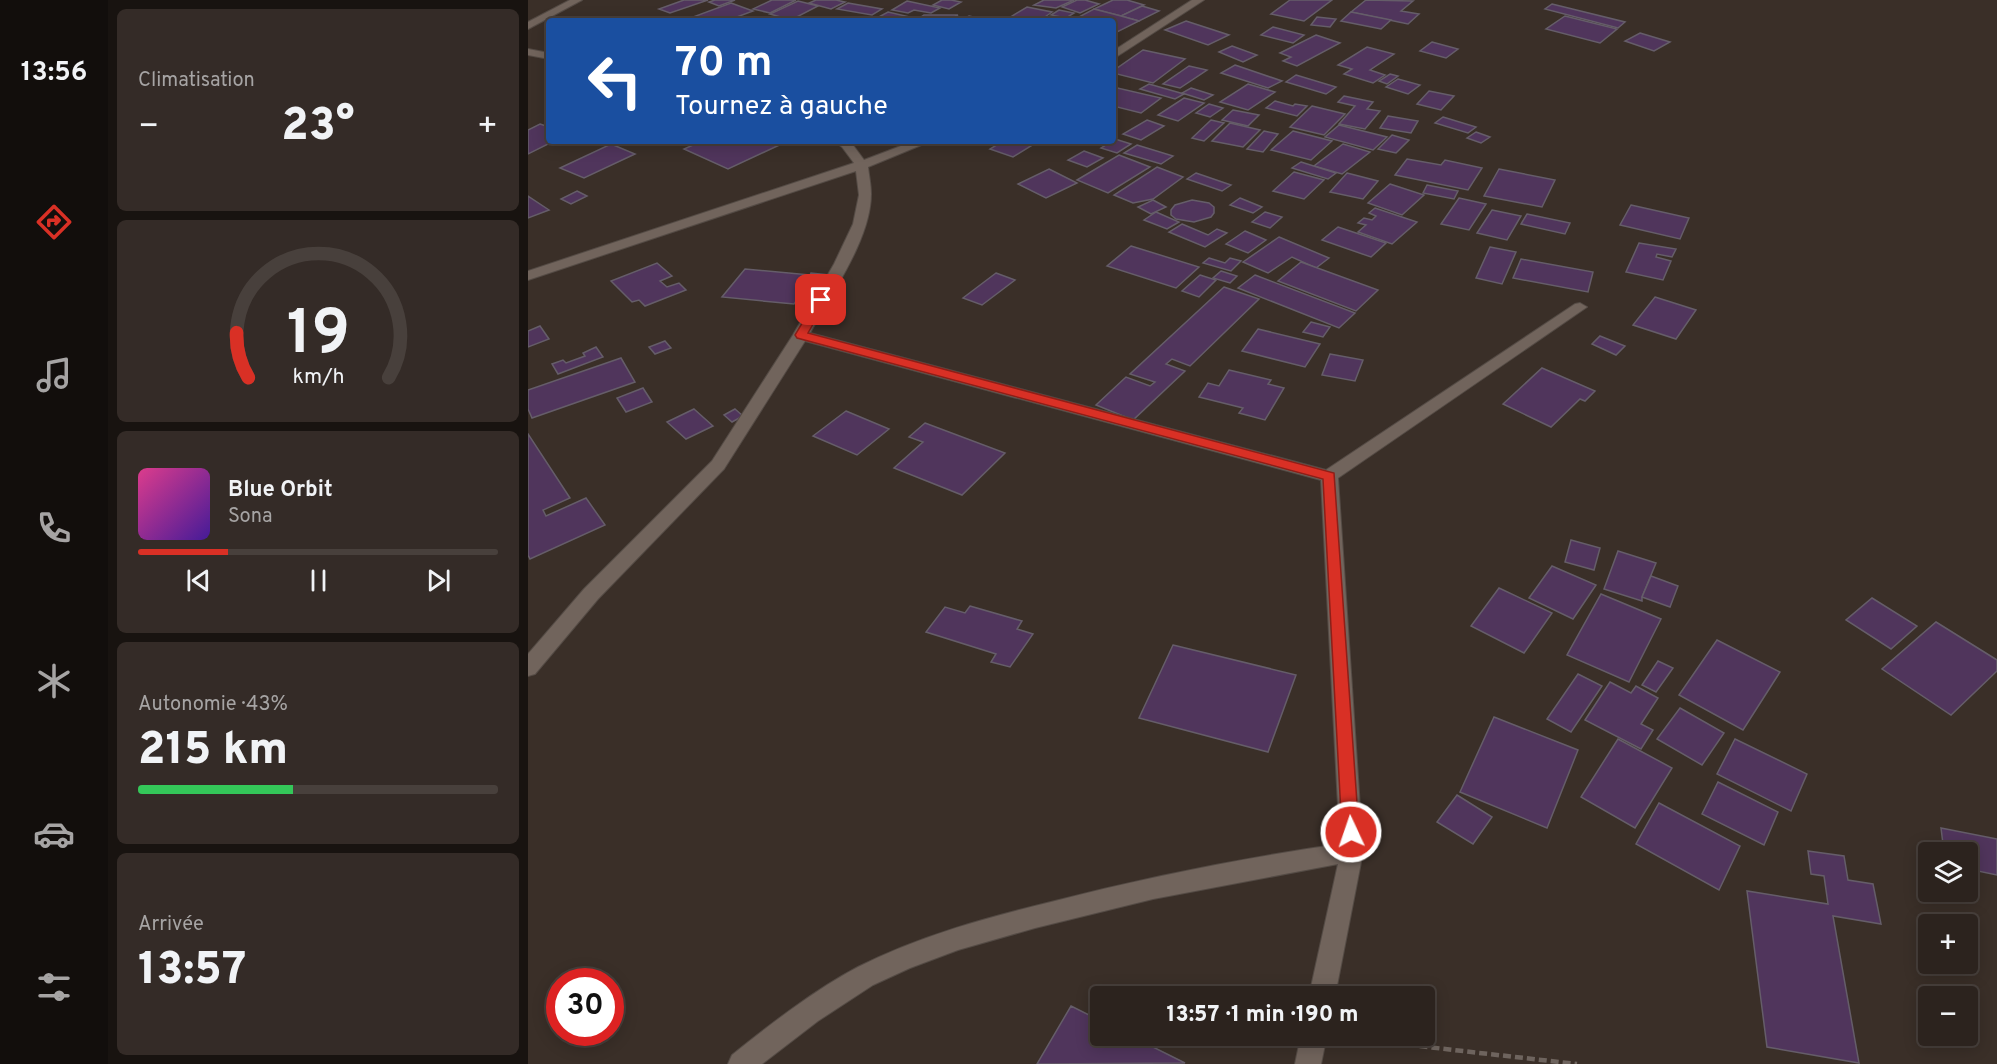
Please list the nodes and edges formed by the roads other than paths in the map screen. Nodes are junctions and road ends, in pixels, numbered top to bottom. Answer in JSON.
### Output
{"nodes":[{"id":1,"x":577,"y":0,"type":"edge"},
{"id":2,"x":1199,"y":0,"type":"edge"},
{"id":3,"x":528,"y":26,"type":"edge"},
{"id":4,"x":528,"y":52,"type":"edge"},
{"id":5,"x":1116,"y":54,"type":"edge"},
{"id":6,"x":546,"y":55,"type":"edge"},
{"id":7,"x":846,"y":144,"type":"edge"},
{"id":8,"x":917,"y":144,"type":"edge"},
{"id":9,"x":862,"y":165,"type":"junction"},
{"id":10,"x":528,"y":276,"type":"edge"},
{"id":11,"x":1580,"y":308,"type":"dead end"},
{"id":12,"x":801,"y":335,"type":"junction"},
{"id":13,"x":1329,"y":476,"type":"junction"},
{"id":14,"x":528,"y":668,"type":"edge"},
{"id":15,"x":1352,"y":852,"type":"junction"},
{"id":16,"x":1324,"y":986,"type":"edge"},
{"id":17,"x":1320,"y":1046,"type":"edge"},
{"id":18,"x":741,"y":1064,"type":"edge"},
{"id":19,"x":1308,"y":1064,"type":"edge"}],
"edges":[{"from":1,"to":3,"type":"street"},
{"from":2,"to":5,"type":"street"},
{"from":4,"to":6,"type":"street"},
{"from":7,"to":9,"type":"street"},
{"from":8,"to":9,"type":"street"},
{"from":9,"to":10,"type":"street"},
{"from":9,"to":12,"type":"street"},
{"from":11,"to":13,"type":"street"},
{"from":12,"to":13,"type":"street"},
{"from":12,"to":14,"type":"street"},
{"from":13,"to":15,"type":"street"},
{"from":15,"to":16,"type":"street"},
{"from":15,"to":18,"type":"street"},
{"from":17,"to":19,"type":"street"}]}
